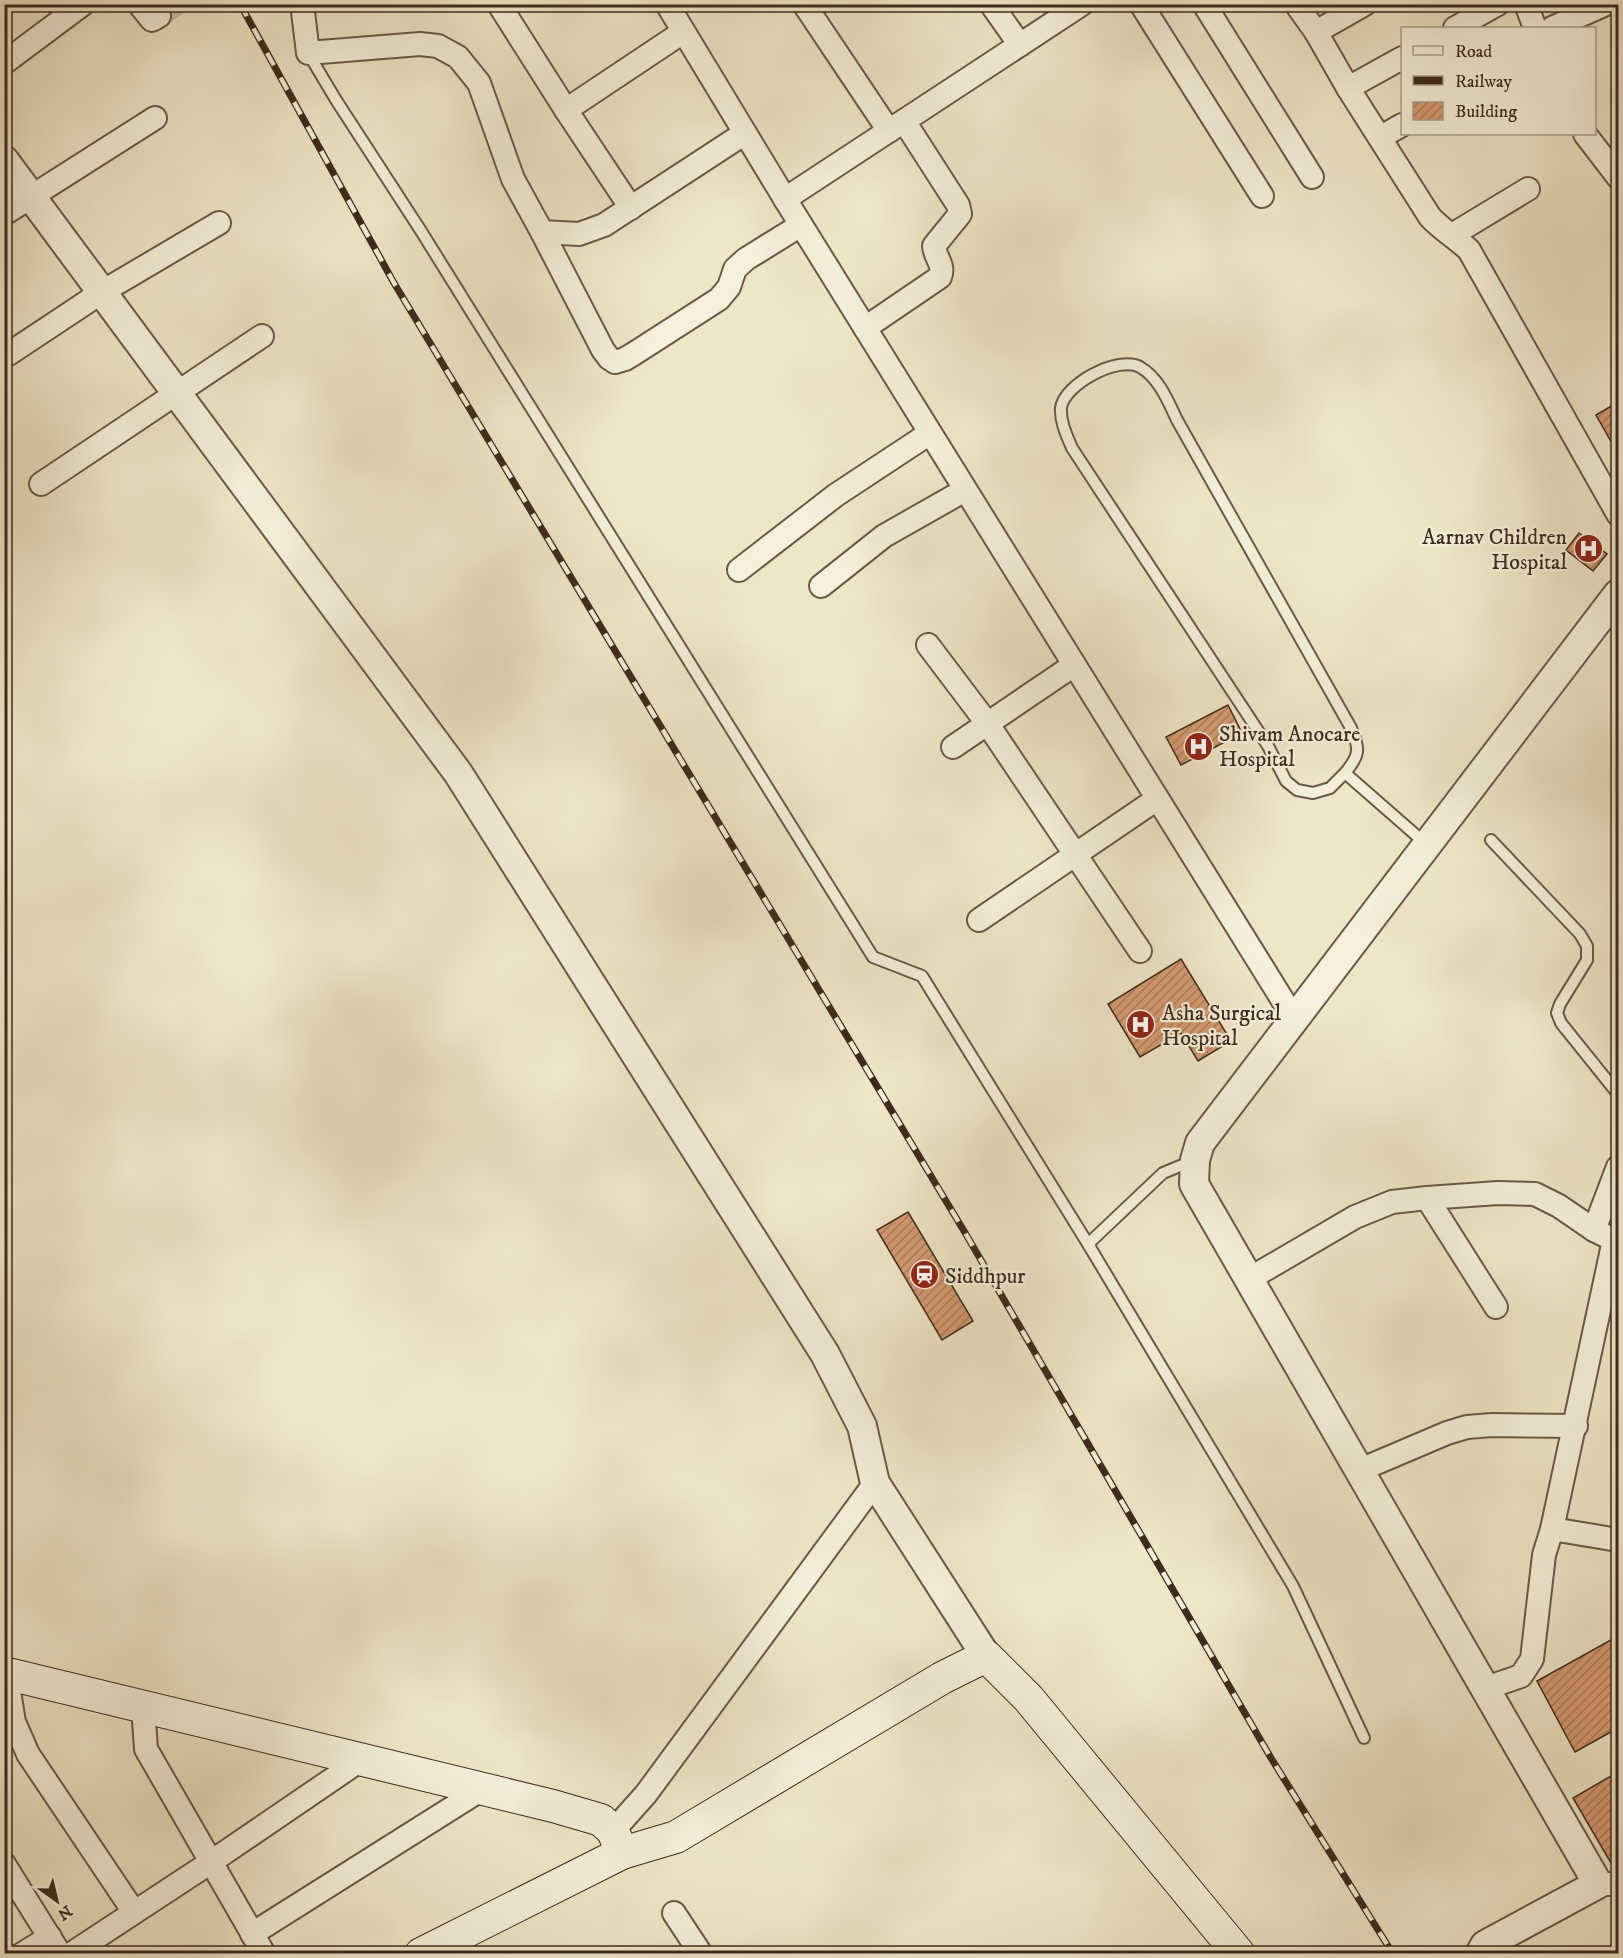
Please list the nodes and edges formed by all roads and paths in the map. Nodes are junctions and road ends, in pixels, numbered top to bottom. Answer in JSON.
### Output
{"nodes":[{"id":1,"x":83,"y":4,"type":"edge"},
{"id":2,"x":139,"y":4,"type":"edge"},
{"id":3,"x":302,"y":4,"type":"edge"},
{"id":4,"x":667,"y":4,"type":"edge"},
{"id":5,"x":804,"y":4,"type":"edge"},
{"id":6,"x":991,"y":4,"type":"edge"},
{"id":7,"x":1141,"y":4,"type":"edge"},
{"id":8,"x":1204,"y":4,"type":"edge"},
{"id":9,"x":1296,"y":4,"type":"edge"},
{"id":10,"x":1365,"y":4,"type":"edge"},
{"id":11,"x":1498,"y":4,"type":"edge"},
{"id":12,"x":1526,"y":4,"type":"edge"},
{"id":13,"x":1606,"y":4,"type":"edge"},
{"id":14,"x":500,"y":6,"type":"edge"},
{"id":15,"x":1075,"y":6,"type":"edge"},
{"id":16,"x":159,"y":16,"type":"dead end"},
{"id":17,"x":1457,"y":27,"type":"edge"},
{"id":18,"x":1535,"y":27,"type":"edge"},
{"id":19,"x":1554,"y":27,"type":"edge"},
{"id":20,"x":683,"y":32,"type":"junction"},
{"id":21,"x":1316,"y":32,"type":"junction"},
{"id":22,"x":1020,"y":45,"type":"junction"},
{"id":23,"x":308,"y":53,"type":"junction"},
{"id":24,"x":1401,"y":59,"type":"edge"},
{"id":25,"x":4,"y":63,"type":"edge"},
{"id":26,"x":1348,"y":88,"type":"junction"},
{"id":27,"x":566,"y":110,"type":"junction"},
{"id":28,"x":155,"y":118,"type":"dead end"},
{"id":29,"x":897,"y":126,"type":"junction"},
{"id":30,"x":1401,"y":126,"type":"edge"},
{"id":31,"x":745,"y":133,"type":"junction"},
{"id":32,"x":1586,"y":135,"type":"edge"},
{"id":33,"x":1381,"y":137,"type":"junction"},
{"id":34,"x":4,"y":160,"type":"edge"},
{"id":35,"x":1312,"y":177,"type":"dead end"},
{"id":36,"x":1618,"y":177,"type":"edge"},
{"id":37,"x":1528,"y":189,"type":"dead end"},
{"id":38,"x":32,"y":196,"type":"junction"},
{"id":39,"x":1262,"y":196,"type":"dead end"},
{"id":40,"x":785,"y":199,"type":"junction"},
{"id":41,"x":631,"y":208,"type":"junction"},
{"id":42,"x":4,"y":214,"type":"edge"},
{"id":43,"x":219,"y":223,"type":"dead end"},
{"id":44,"x":801,"y":225,"type":"junction"},
{"id":45,"x":542,"y":232,"type":"junction"},
{"id":46,"x":1452,"y":235,"type":"junction"},
{"id":47,"x":102,"y":292,"type":"junction"},
{"id":48,"x":865,"y":328,"type":"junction"},
{"id":49,"x":262,"y":336,"type":"dead end"},
{"id":50,"x":4,"y":357,"type":"edge"},
{"id":51,"x":177,"y":392,"type":"junction"},
{"id":52,"x":930,"y":432,"type":"junction"},
{"id":53,"x":41,"y":484,"type":"dead end"},
{"id":54,"x":965,"y":490,"type":"junction"},
{"id":55,"x":1618,"y":514,"type":"edge"},
{"id":56,"x":738,"y":570,"type":"dead end"},
{"id":57,"x":822,"y":586,"type":"dead end"},
{"id":58,"x":1618,"y":594,"type":"edge"},
{"id":59,"x":928,"y":645,"type":"dead end"},
{"id":60,"x":1074,"y":665,"type":"junction"},
{"id":61,"x":987,"y":723,"type":"junction"},
{"id":62,"x":953,"y":747,"type":"dead end"},
{"id":63,"x":1345,"y":772,"type":"junction"},
{"id":64,"x":1157,"y":800,"type":"junction"},
{"id":65,"x":1491,"y":840,"type":"dead end"},
{"id":66,"x":1428,"y":845,"type":"junction"},
{"id":67,"x":1076,"y":854,"type":"junction"},
{"id":68,"x":979,"y":920,"type":"dead end"},
{"id":69,"x":1140,"y":951,"type":"dead end"},
{"id":70,"x":1295,"y":1020,"type":"junction"},
{"id":71,"x":1618,"y":1094,"type":"edge"},
{"id":72,"x":1195,"y":1160,"type":"junction"},
{"id":73,"x":1618,"y":1167,"type":"edge"},
{"id":74,"x":1427,"y":1198,"type":"junction"},
{"id":75,"x":1609,"y":1237,"type":"edge"},
{"id":76,"x":1088,"y":1244,"type":"junction"},
{"id":77,"x":1249,"y":1279,"type":"junction"},
{"id":78,"x":1496,"y":1307,"type":"dead end"},
{"id":79,"x":1576,"y":1426,"type":"junction"},
{"id":80,"x":1360,"y":1470,"type":"junction"},
{"id":81,"x":875,"y":1483,"type":"junction"},
{"id":82,"x":1552,"y":1529,"type":"junction"},
{"id":83,"x":1618,"y":1540,"type":"edge"},
{"id":84,"x":986,"y":1656,"type":"junction"},
{"id":85,"x":5,"y":1673,"type":"edge"},
{"id":86,"x":1485,"y":1688,"type":"junction"},
{"id":87,"x":143,"y":1707,"type":"junction"},
{"id":88,"x":1364,"y":1738,"type":"dead end"},
{"id":89,"x":362,"y":1759,"type":"junction"},
{"id":90,"x":482,"y":1789,"type":"junction"},
{"id":91,"x":617,"y":1842,"type":"junction"},
{"id":92,"x":211,"y":1862,"type":"junction"},
{"id":93,"x":4,"y":1864,"type":"edge"},
{"id":94,"x":1608,"y":1884,"type":"edge"},
{"id":95,"x":134,"y":1912,"type":"junction"},
{"id":96,"x":674,"y":1913,"type":"dead end"},
{"id":97,"x":252,"y":1934,"type":"junction"},
{"id":98,"x":55,"y":1945,"type":"edge"},
{"id":99,"x":22,"y":1953,"type":"edge"},
{"id":100,"x":71,"y":1953,"type":"edge"},
{"id":101,"x":264,"y":1953,"type":"edge"},
{"id":102,"x":421,"y":1953,"type":"edge"},
{"id":103,"x":701,"y":1953,"type":"edge"},
{"id":104,"x":1239,"y":1953,"type":"edge"},
{"id":105,"x":1480,"y":1953,"type":"edge"}],
"edges":[{"from":1,"to":25,"type":"street"},
{"from":2,"to":16,"type":"street"},
{"from":3,"to":23,"type":"street"},
{"from":4,"to":20,"type":"street"},
{"from":5,"to":29,"type":"street"},
{"from":6,"to":22,"type":"street"},
{"from":7,"to":39,"type":"street"},
{"from":8,"to":35,"type":"street"},
{"from":9,"to":21,"type":"street"},
{"from":10,"to":21,"type":"street"},
{"from":11,"to":17,"type":"street"},
{"from":12,"to":18,"type":"street"},
{"from":13,"to":19,"type":"street"},
{"from":14,"to":27,"type":"street"},
{"from":15,"to":22,"type":"street"},
{"from":20,"to":27,"type":"street"},
{"from":20,"to":31,"type":"street"},
{"from":21,"to":26,"type":"street"},
{"from":22,"to":29,"type":"street"},
{"from":23,"to":45,"type":"street"},
{"from":23,"to":76,"type":"lane"},
{"from":24,"to":26,"type":"street"},
{"from":26,"to":33,"type":"street"},
{"from":27,"to":41,"type":"street"},
{"from":28,"to":38,"type":"street"},
{"from":29,"to":40,"type":"street"},
{"from":29,"to":48,"type":"street"},
{"from":30,"to":33,"type":"street"},
{"from":31,"to":40,"type":"street"},
{"from":31,"to":41,"type":"street"},
{"from":32,"to":36,"type":"street"},
{"from":33,"to":46,"type":"street"},
{"from":34,"to":38,"type":"street"},
{"from":37,"to":46,"type":"street"},
{"from":38,"to":42,"type":"street"},
{"from":38,"to":47,"type":"street"},
{"from":40,"to":44,"type":"street"},
{"from":41,"to":45,"type":"street"},
{"from":43,"to":47,"type":"street"},
{"from":44,"to":45,"type":"street"},
{"from":44,"to":48,"type":"street"},
{"from":46,"to":55,"type":"street"},
{"from":47,"to":50,"type":"street"},
{"from":47,"to":51,"type":"street"},
{"from":48,"to":52,"type":"street"},
{"from":49,"to":51,"type":"street"},
{"from":51,"to":53,"type":"street"},
{"from":51,"to":81,"type":"street"},
{"from":52,"to":54,"type":"street"},
{"from":52,"to":56,"type":"street"},
{"from":54,"to":57,"type":"street"},
{"from":54,"to":60,"type":"street"},
{"from":58,"to":66,"type":"street"},
{"from":59,"to":61,"type":"street"},
{"from":60,"to":61,"type":"street"},
{"from":60,"to":64,"type":"street"},
{"from":61,"to":62,"type":"street"},
{"from":61,"to":67,"type":"street"},
{"from":63,"to":63,"type":"lane"},
{"from":63,"to":66,"type":"lane"},
{"from":64,"to":67,"type":"street"},
{"from":64,"to":70,"type":"street"},
{"from":65,"to":71,"type":"lane"},
{"from":66,"to":70,"type":"street"},
{"from":67,"to":68,"type":"street"},
{"from":67,"to":69,"type":"street"},
{"from":70,"to":72,"type":"street"},
{"from":72,"to":76,"type":"lane"},
{"from":72,"to":77,"type":"street"},
{"from":73,"to":75,"type":"street"},
{"from":74,"to":75,"type":"street"},
{"from":74,"to":77,"type":"street"},
{"from":74,"to":78,"type":"street"},
{"from":75,"to":79,"type":"street"},
{"from":76,"to":88,"type":"lane"},
{"from":77,"to":80,"type":"street"},
{"from":79,"to":80,"type":"street"},
{"from":79,"to":82,"type":"street"},
{"from":80,"to":86,"type":"street"},
{"from":81,"to":84,"type":"street"},
{"from":81,"to":91,"type":"street"},
{"from":82,"to":83,"type":"street"},
{"from":82,"to":86,"type":"street"},
{"from":84,"to":91,"type":"main road"},
{"from":84,"to":104,"type":"main road"},
{"from":85,"to":87,"type":"main road"},
{"from":85,"to":95,"type":"street"},
{"from":86,"to":94,"type":"street"},
{"from":87,"to":89,"type":"main road"},
{"from":87,"to":92,"type":"street"},
{"from":89,"to":90,"type":"main road"},
{"from":89,"to":92,"type":"street"},
{"from":90,"to":91,"type":"main road"},
{"from":90,"to":97,"type":"street"},
{"from":91,"to":102,"type":"main road"},
{"from":92,"to":95,"type":"street"},
{"from":92,"to":97,"type":"street"},
{"from":93,"to":98,"type":"street"},
{"from":94,"to":105,"type":"street"},
{"from":95,"to":100,"type":"street"},
{"from":96,"to":103,"type":"street"},
{"from":97,"to":101,"type":"street"},
{"from":98,"to":99,"type":"street"}]}
